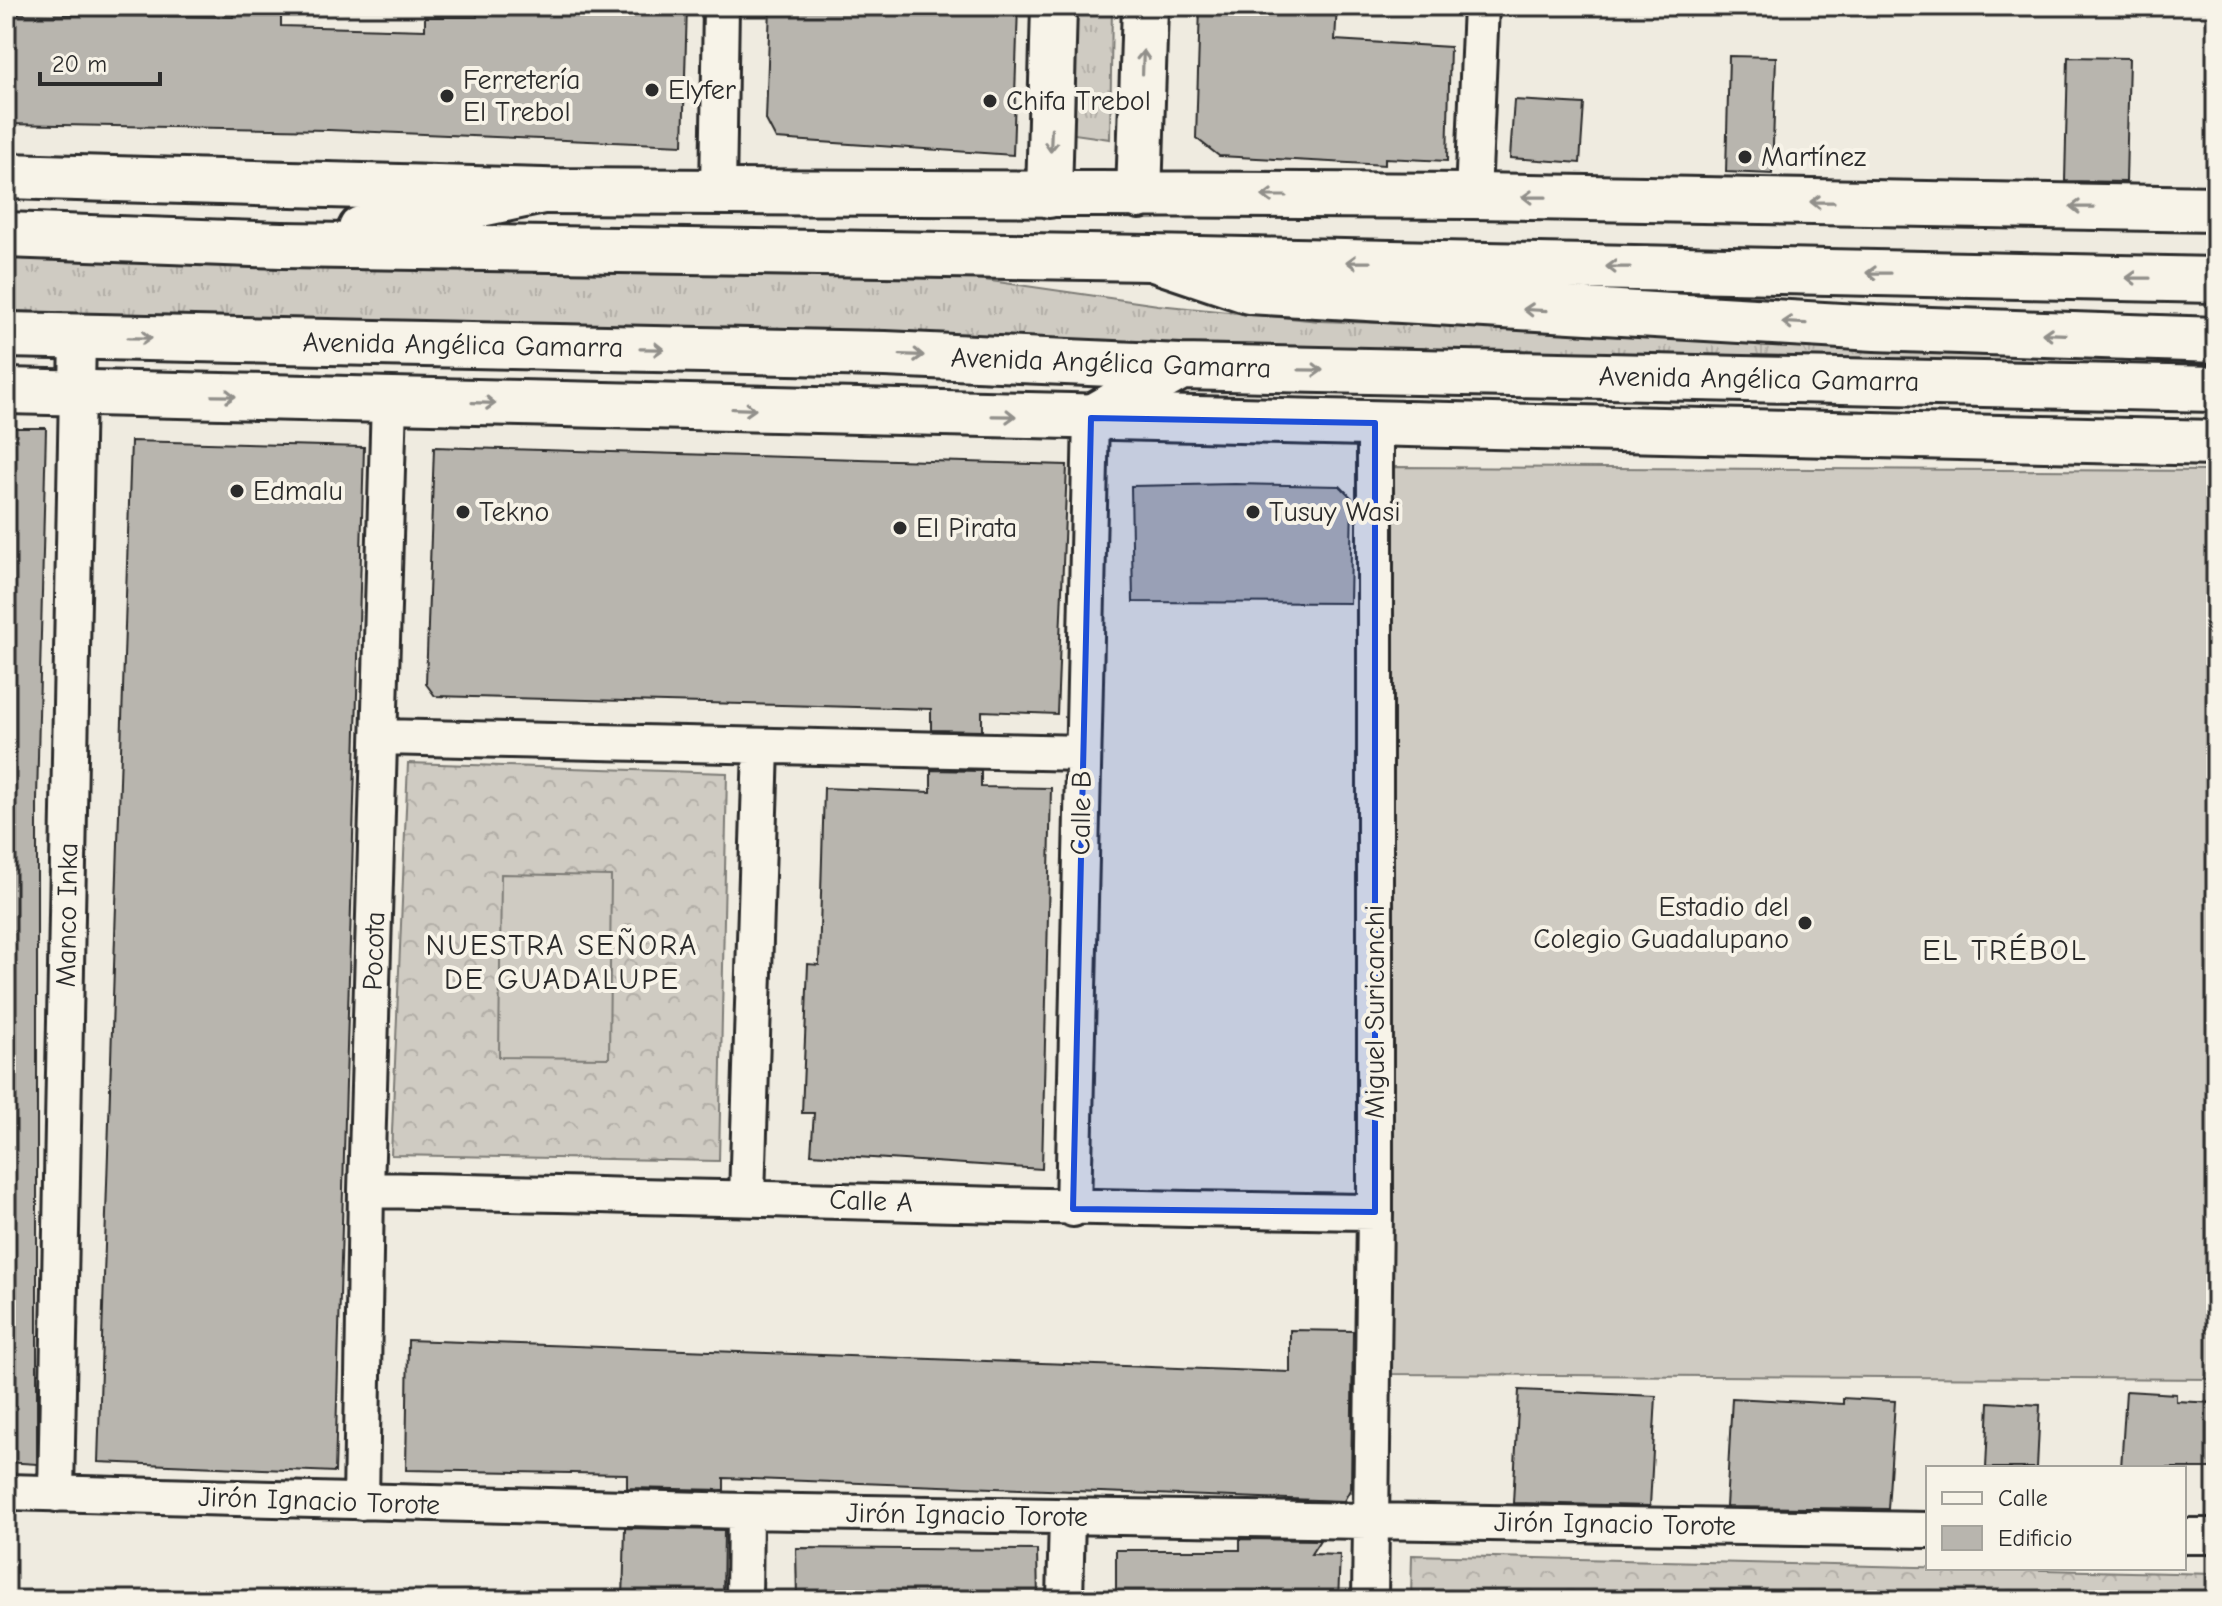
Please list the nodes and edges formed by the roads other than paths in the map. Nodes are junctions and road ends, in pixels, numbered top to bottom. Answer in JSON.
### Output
{"nodes":[{"id":1,"x":721,"y":6,"type":"edge"},
{"id":2,"x":1054,"y":6,"type":"edge"},
{"id":3,"x":1145,"y":6,"type":"edge"},
{"id":4,"x":1481,"y":6,"type":"edge"},
{"id":5,"x":6,"y":176,"type":"edge"},
{"id":6,"x":543,"y":191,"type":"junction"},
{"id":7,"x":718,"y":191,"type":"junction"},
{"id":8,"x":1049,"y":195,"type":"junction"},
{"id":9,"x":1139,"y":196,"type":"junction"},
{"id":10,"x":1473,"y":196,"type":"junction"},
{"id":11,"x":2216,"y":209,"type":"edge"},
{"id":12,"x":6,"y":235,"type":"edge"},
{"id":13,"x":282,"y":245,"type":"junction"},
{"id":14,"x":1151,"y":258,"type":"junction"},
{"id":15,"x":2216,"y":280,"type":"edge"},
{"id":16,"x":6,"y":335,"type":"edge"},
{"id":17,"x":78,"y":337,"type":"junction"},
{"id":18,"x":2216,"y":340,"type":"edge"},
{"id":19,"x":1181,"y":367,"type":"junction"},
{"id":20,"x":2216,"y":389,"type":"edge"},
{"id":21,"x":6,"y":391,"type":"edge"},
{"id":22,"x":76,"y":392,"type":"junction"},
{"id":23,"x":389,"y":400,"type":"junction"},
{"id":24,"x":1091,"y":418,"type":"junction"},
{"id":25,"x":1375,"y":423,"type":"junction"},
{"id":26,"x":2216,"y":443,"type":"edge"},
{"id":27,"x":382,"y":737,"type":"junction"},
{"id":28,"x":761,"y":747,"type":"junction"},
{"id":29,"x":1082,"y":753,"type":"junction"},
{"id":30,"x":366,"y":1190,"type":"junction"},
{"id":31,"x":747,"y":1197,"type":"junction"},
{"id":32,"x":1073,"y":1209,"type":"junction"},
{"id":33,"x":1375,"y":1212,"type":"junction"},
{"id":34,"x":6,"y":1492,"type":"edge"},
{"id":35,"x":56,"y":1494,"type":"junction"},
{"id":36,"x":361,"y":1502,"type":"junction"},
{"id":37,"x":745,"y":1511,"type":"junction"},
{"id":38,"x":1067,"y":1517,"type":"junction"},
{"id":39,"x":1371,"y":1519,"type":"junction"},
{"id":40,"x":1926,"y":1530,"type":"edge"},
{"id":41,"x":2186,"y":1536,"type":"edge"},
{"id":42,"x":2216,"y":1536,"type":"edge"},
{"id":43,"x":744,"y":1600,"type":"edge"},
{"id":44,"x":1065,"y":1600,"type":"edge"},
{"id":45,"x":1370,"y":1600,"type":"edge"}],
"edges":[{"from":1,"to":7,"type":"street"},
{"from":2,"to":8,"type":"main road","one_way":true},
{"from":9,"to":3,"type":"main road","one_way":true},
{"from":4,"to":10,"type":"street"},
{"from":5,"to":6,"type":"main road"},
{"from":6,"to":7,"type":"main road"},
{"from":6,"to":13,"type":"main road"},
{"from":7,"to":8,"type":"main road"},
{"from":8,"to":9,"type":"main road"},
{"from":10,"to":9,"type":"main road","one_way":true},
{"from":11,"to":10,"type":"main road","one_way":true},
{"from":12,"to":13,"type":"main road"},
{"from":13,"to":14,"type":"main road"},
{"from":15,"to":14,"type":"main road","one_way":true},
{"from":18,"to":14,"type":"main road","one_way":true},
{"from":16,"to":17,"type":"main road","name":"Avenida Angélica Gamarra"},
{"from":17,"to":19,"type":"main road","name":"Avenida Angélica Gamarra","one_way":true},
{"from":17,"to":22,"type":"street","name":"Manco Inka"},
{"from":19,"to":20,"type":"main road","name":"Avenida Angélica Gamarra","one_way":true},
{"from":19,"to":24,"type":"main road"},
{"from":21,"to":22,"type":"main road","name":"Avenida Angélica Gamarra"},
{"from":22,"to":23,"type":"main road","name":"Avenida Angélica Gamarra","one_way":true},
{"from":22,"to":35,"type":"street","name":"Manco Inka"},
{"from":23,"to":24,"type":"main road","name":"Avenida Angélica Gamarra","one_way":true},
{"from":23,"to":27,"type":"street","name":"Pocota"},
{"from":24,"to":25,"type":"main road","name":"Avenida Angélica Gamarra"},
{"from":24,"to":29,"type":"street","name":"Calle B"},
{"from":25,"to":26,"type":"main road","name":"Avenida Angélica Gamarra"},
{"from":25,"to":33,"type":"street","name":"Miguel Suricanchi"},
{"from":27,"to":28,"type":"street"},
{"from":27,"to":30,"type":"street","name":"Pocota"},
{"from":28,"to":29,"type":"street"},
{"from":28,"to":31,"type":"street"},
{"from":29,"to":32,"type":"street","name":"Calle B"},
{"from":30,"to":31,"type":"street","name":"Calle A"},
{"from":30,"to":36,"type":"street","name":"Pocota"},
{"from":31,"to":32,"type":"street","name":"Calle A"},
{"from":32,"to":33,"type":"street","name":"Calle A"},
{"from":33,"to":39,"type":"street","name":"Miguel Suricanchi"},
{"from":34,"to":35,"type":"street","name":"Jirón Ignacio Torote"},
{"from":35,"to":36,"type":"street","name":"Jirón Ignacio Torote"},
{"from":36,"to":37,"type":"street","name":"Jirón Ignacio Torote"},
{"from":37,"to":38,"type":"street","name":"Jirón Ignacio Torote"},
{"from":37,"to":43,"type":"street"},
{"from":38,"to":39,"type":"street","name":"Jirón Ignacio Torote"},
{"from":38,"to":44,"type":"street"},
{"from":39,"to":40,"type":"street","name":"Jirón Ignacio Torote"},
{"from":39,"to":45,"type":"street","name":"Miguel Suricanchi"},
{"from":41,"to":42,"type":"street"}]}
